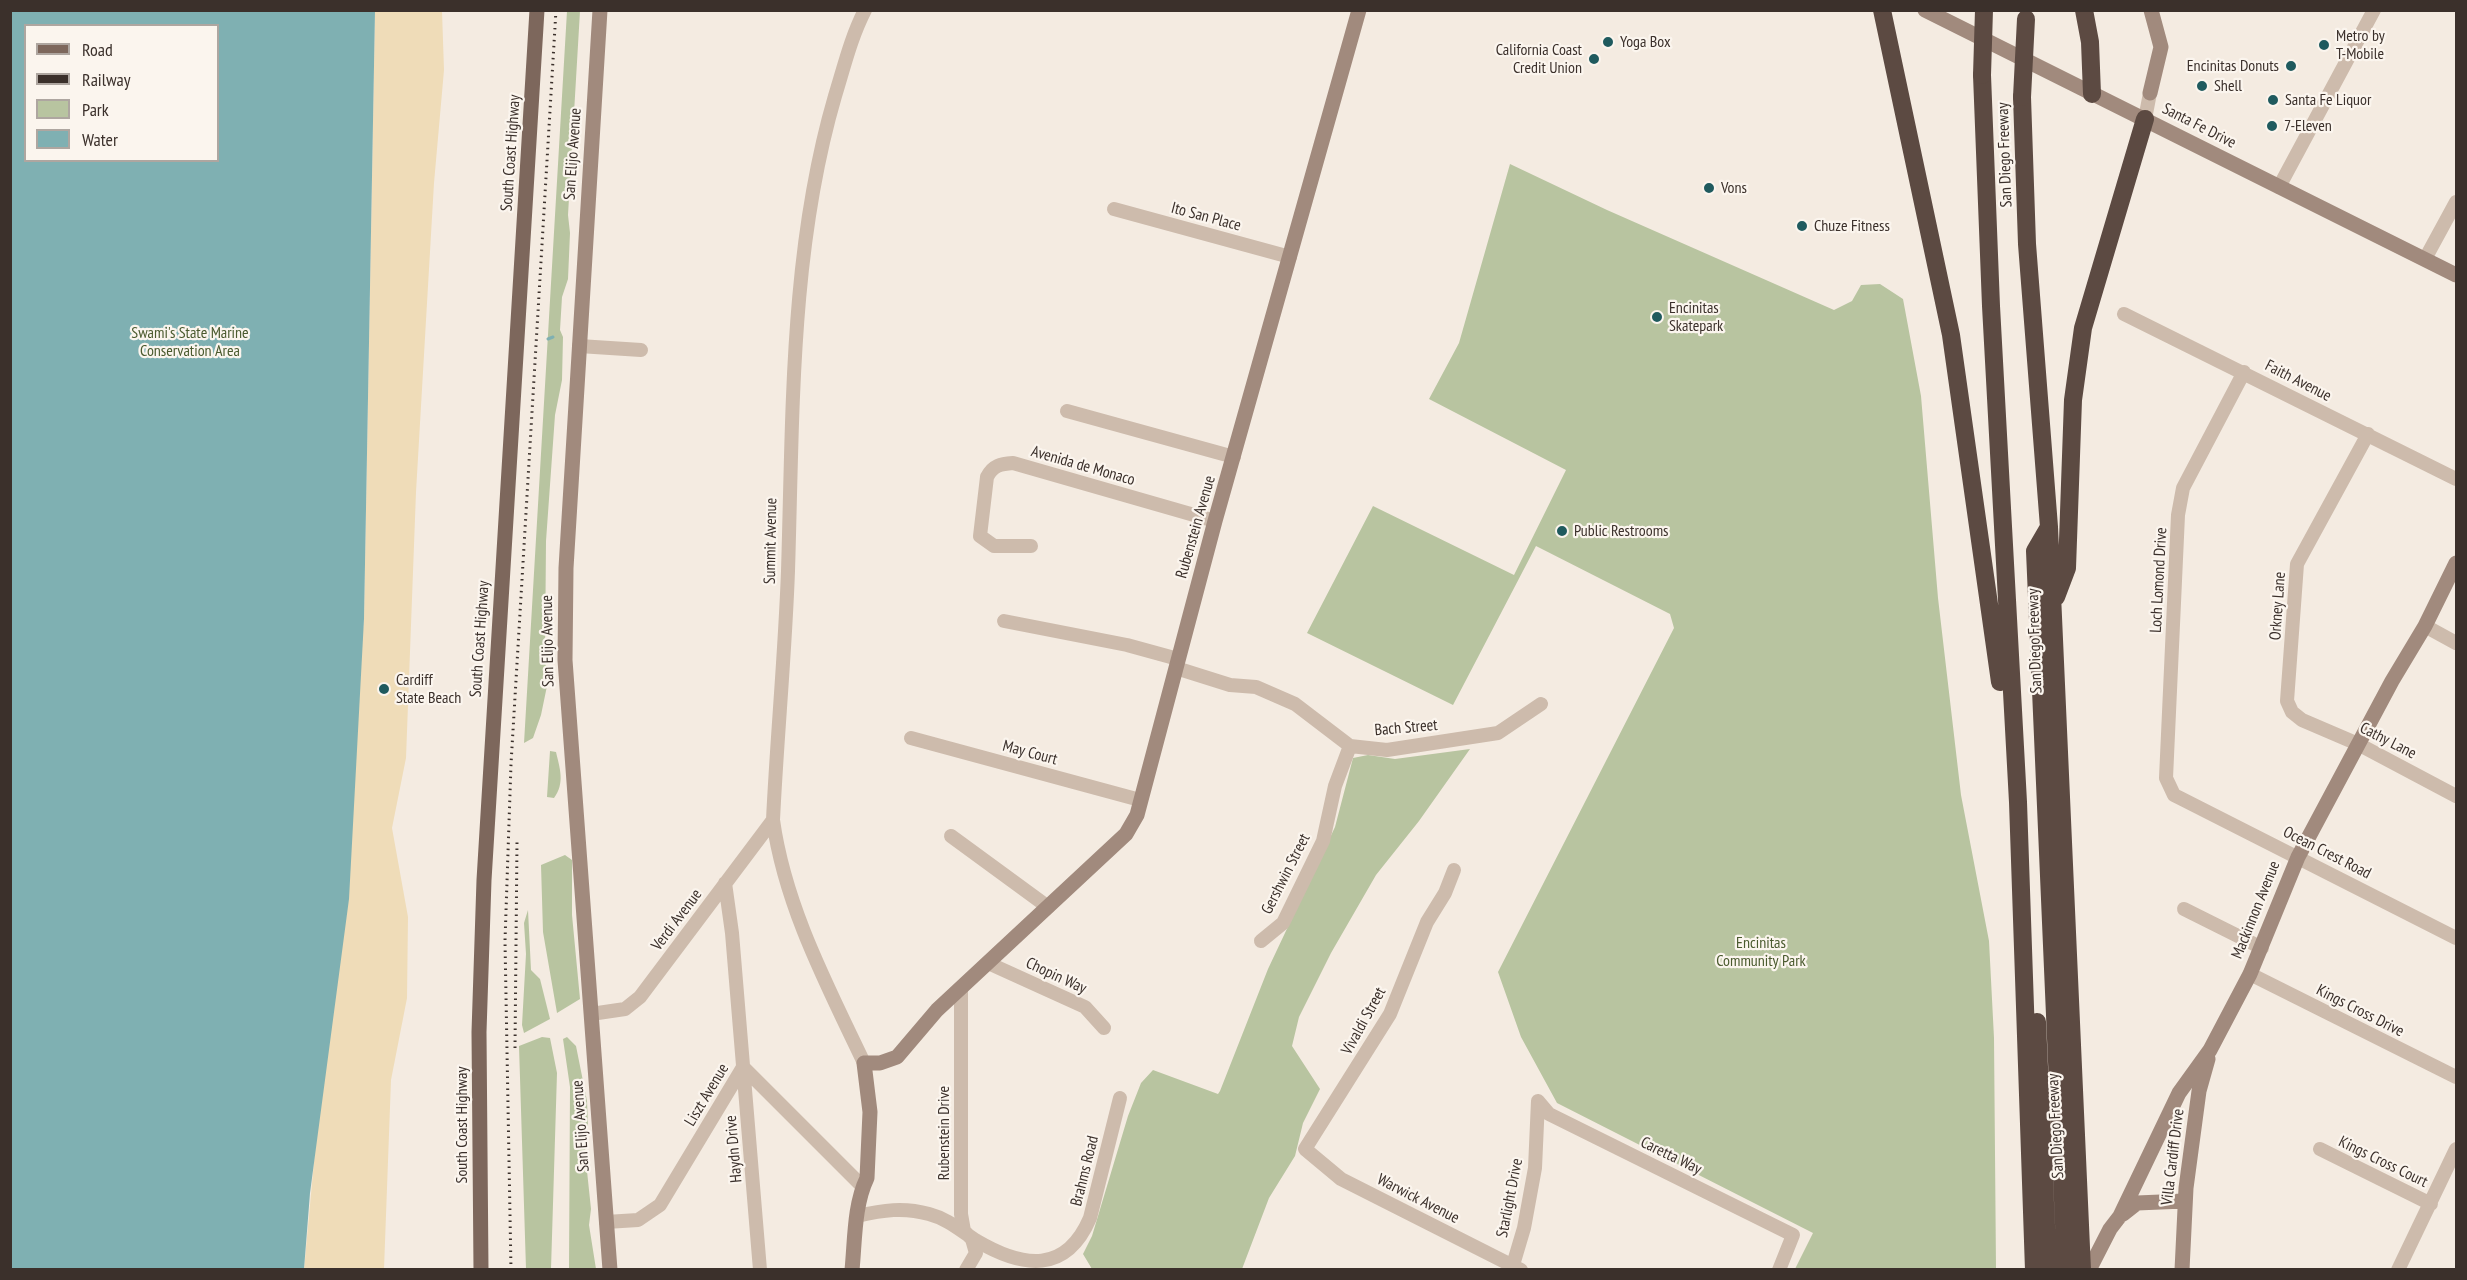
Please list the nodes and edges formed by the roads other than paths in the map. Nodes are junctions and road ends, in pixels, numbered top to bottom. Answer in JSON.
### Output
{"nodes":[{"id":1,"x":537,"y":10,"type":"edge"},
{"id":2,"x":600,"y":10,"type":"edge"},
{"id":3,"x":865,"y":10,"type":"edge"},
{"id":4,"x":1359,"y":10,"type":"edge"},
{"id":5,"x":1882,"y":10,"type":"edge"},
{"id":6,"x":1925,"y":10,"type":"edge"},
{"id":7,"x":1984,"y":10,"type":"edge"},
{"id":8,"x":2084,"y":10,"type":"edge"},
{"id":9,"x":2151,"y":10,"type":"edge"},
{"id":10,"x":2374,"y":10,"type":"edge"},
{"id":11,"x":2026,"y":15,"type":"edge"},
{"id":12,"x":2150,"y":93,"type":"joint"},
{"id":13,"x":2092,"y":94,"type":"junction"},
{"id":14,"x":2145,"y":119,"type":"junction"},
{"id":15,"x":2279,"y":187,"type":"junction"},
{"id":16,"x":2457,"y":202,"type":"edge"},
{"id":17,"x":1114,"y":209,"type":"dead end"},
{"id":18,"x":1290,"y":257,"type":"junction"},
{"id":19,"x":2425,"y":259,"type":"junction"},
{"id":20,"x":2457,"y":275,"type":"edge"},
{"id":21,"x":2124,"y":314,"type":"dead end"},
{"id":22,"x":579,"y":346,"type":"junction"},
{"id":23,"x":641,"y":351,"type":"dead end"},
{"id":24,"x":2244,"y":372,"type":"junction"},
{"id":25,"x":1067,"y":411,"type":"dead end"},
{"id":26,"x":2368,"y":434,"type":"junction"},
{"id":27,"x":1234,"y":457,"type":"junction"},
{"id":28,"x":2457,"y":479,"type":"edge"},
{"id":29,"x":1215,"y":521,"type":"junction"},
{"id":30,"x":2049,"y":527,"type":"junction"},
{"id":31,"x":2003,"y":532,"type":"junction"},
{"id":32,"x":1031,"y":546,"type":"dead end"},
{"id":33,"x":2457,"y":563,"type":"edge"},
{"id":34,"x":2053,"y":604,"type":"junction"},
{"id":35,"x":1004,"y":621,"type":"dead end"},
{"id":36,"x":2424,"y":626,"type":"junction"},
{"id":37,"x":2457,"y":643,"type":"edge"},
{"id":38,"x":1177,"y":663,"type":"junction"},
{"id":39,"x":1542,"y":704,"type":"dead end"},
{"id":40,"x":2302,"y":720,"type":"joint"},
{"id":41,"x":911,"y":738,"type":"dead end"},
{"id":42,"x":2358,"y":744,"type":"junction"},
{"id":43,"x":1350,"y":746,"type":"junction"},
{"id":44,"x":2457,"y":796,"type":"edge"},
{"id":45,"x":2181,"y":799,"type":"joint"},
{"id":46,"x":1140,"y":800,"type":"junction"},
{"id":47,"x":2018,"y":802,"type":"junction"},
{"id":48,"x":773,"y":820,"type":"junction"},
{"id":49,"x":951,"y":836,"type":"dead end"},
{"id":50,"x":2298,"y":857,"type":"junction"},
{"id":51,"x":1454,"y":870,"type":"dead end"},
{"id":52,"x":725,"y":883,"type":"junction"},
{"id":53,"x":1048,"y":907,"type":"junction"},
{"id":54,"x":2184,"y":909,"type":"dead end"},
{"id":55,"x":2457,"y":938,"type":"edge"},
{"id":56,"x":1260,"y":941,"type":"dead end"},
{"id":57,"x":2262,"y":948,"type":"junction"},
{"id":58,"x":988,"y":963,"type":"junction"},
{"id":59,"x":2250,"y":974,"type":"junction"},
{"id":60,"x":961,"y":990,"type":"junction"},
{"id":61,"x":591,"y":1014,"type":"junction"},
{"id":62,"x":1104,"y":1028,"type":"dead end"},
{"id":63,"x":2210,"y":1050,"type":"junction"},
{"id":64,"x":864,"y":1063,"type":"junction"},
{"id":65,"x":744,"y":1066,"type":"junction"},
{"id":66,"x":2457,"y":1077,"type":"edge"},
{"id":67,"x":1120,"y":1098,"type":"dead end"},
{"id":68,"x":1538,"y":1101,"type":"joint"},
{"id":69,"x":1305,"y":1149,"type":"joint"},
{"id":70,"x":2320,"y":1149,"type":"dead end"},
{"id":71,"x":2457,"y":1149,"type":"edge"},
{"id":72,"x":863,"y":1187,"type":"junction"},
{"id":73,"x":2184,"y":1201,"type":"junction"},
{"id":74,"x":2432,"y":1204,"type":"junction"},
{"id":75,"x":857,"y":1216,"type":"junction"},
{"id":76,"x":2120,"y":1216,"type":"junction"},
{"id":77,"x":606,"y":1222,"type":"junction"},
{"id":78,"x":964,"y":1231,"type":"junction"},
{"id":79,"x":1517,"y":1267,"type":"edge"},
{"id":80,"x":481,"y":1269,"type":"edge"},
{"id":81,"x":610,"y":1269,"type":"edge"},
{"id":82,"x":760,"y":1269,"type":"edge"},
{"id":83,"x":852,"y":1269,"type":"edge"},
{"id":84,"x":966,"y":1269,"type":"edge"},
{"id":85,"x":1779,"y":1269,"type":"edge"},
{"id":86,"x":2034,"y":1269,"type":"edge"},
{"id":87,"x":2048,"y":1269,"type":"edge"},
{"id":88,"x":2066,"y":1269,"type":"edge"},
{"id":89,"x":2082,"y":1269,"type":"edge"},
{"id":90,"x":2089,"y":1269,"type":"edge"},
{"id":91,"x":2182,"y":1269,"type":"edge"},
{"id":92,"x":2398,"y":1269,"type":"edge"}],
"edges":[{"from":1,"to":80,"type":"main road","name":"South Coast Highway"},
{"from":2,"to":22,"type":"street","name":"San Elijo Avenue"},
{"from":3,"to":48,"type":"street","name":"Summit Avenue"},
{"from":4,"to":18,"type":"street","name":"Rubenstein Avenue"},
{"from":5,"to":47,"type":"highway"},
{"from":6,"to":13,"type":"street","name":"Santa Fe Drive"},
{"from":7,"to":31,"type":"highway","name":"San Diego Freeway","bridge":true},
{"from":8,"to":13,"type":"highway"},
{"from":9,"to":12,"type":"street"},
{"from":10,"to":15,"type":"street"},
{"from":11,"to":30,"type":"highway","name":"San Diego Freeway","bridge":true},
{"from":12,"to":14,"type":"street"},
{"from":13,"to":14,"type":"street","name":"Santa Fe Drive"},
{"from":14,"to":15,"type":"street","name":"Santa Fe Drive"},
{"from":14,"to":34,"type":"highway"},
{"from":15,"to":19,"type":"street","name":"Santa Fe Drive"},
{"from":16,"to":19,"type":"street"},
{"from":17,"to":18,"type":"street","name":"Ito San Place"},
{"from":18,"to":27,"type":"street","name":"Rubenstein Avenue"},
{"from":19,"to":20,"type":"street","name":"Santa Fe Drive"},
{"from":21,"to":24,"type":"street","name":"Faith Avenue"},
{"from":22,"to":23,"type":"street"},
{"from":22,"to":61,"type":"street","name":"San Elijo Avenue"},
{"from":24,"to":26,"type":"street","name":"Faith Avenue"},
{"from":24,"to":45,"type":"street","name":"Loch Lomond Drive"},
{"from":25,"to":27,"type":"street"},
{"from":26,"to":28,"type":"street","name":"Faith Avenue"},
{"from":26,"to":40,"type":"street","name":"Orkney Lane"},
{"from":27,"to":29,"type":"street","name":"Rubenstein Avenue"},
{"from":29,"to":32,"type":"street","name":"Avenida de Monaco"},
{"from":29,"to":38,"type":"street","name":"Rubenstein Avenue"},
{"from":30,"to":34,"type":"highway","name":"San Diego Freeway"},
{"from":30,"to":88,"type":"highway"},
{"from":31,"to":47,"type":"highway","name":"San Diego Freeway"},
{"from":31,"to":87,"type":"highway"},
{"from":33,"to":36,"type":"street","name":"Mackinnon Avenue"},
{"from":34,"to":89,"type":"highway","name":"San Diego Freeway"},
{"from":35,"to":38,"type":"street"},
{"from":36,"to":37,"type":"street"},
{"from":36,"to":42,"type":"street","name":"Mackinnon Avenue"},
{"from":38,"to":43,"type":"street"},
{"from":38,"to":46,"type":"street","name":"Rubenstein Avenue"},
{"from":39,"to":43,"type":"street","name":"Bach Street"},
{"from":40,"to":42,"type":"street","name":"Cathy Lane"},
{"from":41,"to":46,"type":"street","name":"May Court"},
{"from":42,"to":44,"type":"street","name":"Cathy Lane"},
{"from":42,"to":50,"type":"street","name":"Mackinnon Avenue"},
{"from":43,"to":56,"type":"street","name":"Gershwin Street"},
{"from":45,"to":50,"type":"street","name":"Ocean Crest Road"},
{"from":46,"to":53,"type":"street","name":"Rubenstein Avenue"},
{"from":47,"to":86,"type":"highway","name":"San Diego Freeway"},
{"from":48,"to":52,"type":"street","name":"Verdi Avenue"},
{"from":48,"to":64,"type":"street","name":"Summit Avenue"},
{"from":49,"to":53,"type":"street"},
{"from":50,"to":55,"type":"street","name":"Ocean Crest Road"},
{"from":50,"to":57,"type":"street","name":"Mackinnon Avenue"},
{"from":51,"to":69,"type":"street","name":"Vivaldi Street"},
{"from":52,"to":61,"type":"street","name":"Verdi Avenue"},
{"from":52,"to":65,"type":"street","name":"Haydn Drive"},
{"from":53,"to":58,"type":"street","name":"Rubenstein Avenue"},
{"from":54,"to":57,"type":"street"},
{"from":57,"to":59,"type":"street","name":"Mackinnon Avenue"},
{"from":58,"to":60,"type":"street","name":"Rubenstein Avenue"},
{"from":58,"to":62,"type":"street","name":"Chopin Way"},
{"from":59,"to":63,"type":"street","name":"Mackinnon Avenue"},
{"from":59,"to":66,"type":"street","name":"Kings Cross Drive"},
{"from":60,"to":64,"type":"street","name":"Rubenstein Avenue"},
{"from":60,"to":78,"type":"street","name":"Rubenstein Drive"},
{"from":61,"to":77,"type":"street","name":"San Elijo Avenue"},
{"from":63,"to":73,"type":"street","name":"Villa Cardiff Drive"},
{"from":63,"to":76,"type":"street","name":"Mackinnon Avenue"},
{"from":64,"to":72,"type":"street"},
{"from":65,"to":72,"type":"street","name":"Liszt Avenue"},
{"from":65,"to":77,"type":"street","name":"Liszt Avenue"},
{"from":65,"to":82,"type":"street","name":"Haydn Drive"},
{"from":67,"to":78,"type":"street","name":"Brahms Road"},
{"from":68,"to":79,"type":"street","name":"Starlight Drive"},
{"from":68,"to":85,"type":"street","name":"Caretta Way"},
{"from":69,"to":79,"type":"street","name":"Warwick Avenue"},
{"from":70,"to":74,"type":"street","name":"Kings Cross Court"},
{"from":71,"to":74,"type":"street"},
{"from":72,"to":75,"type":"street"},
{"from":73,"to":76,"type":"street"},
{"from":73,"to":91,"type":"street","name":"Villa Cardiff Drive"},
{"from":74,"to":92,"type":"street"},
{"from":75,"to":78,"type":"street"},
{"from":75,"to":83,"type":"street"},
{"from":76,"to":90,"type":"street","name":"Mackinnon Avenue"},
{"from":77,"to":81,"type":"street","name":"San Elijo Avenue"},
{"from":78,"to":84,"type":"street","name":"Rubenstein Drive"}]}
